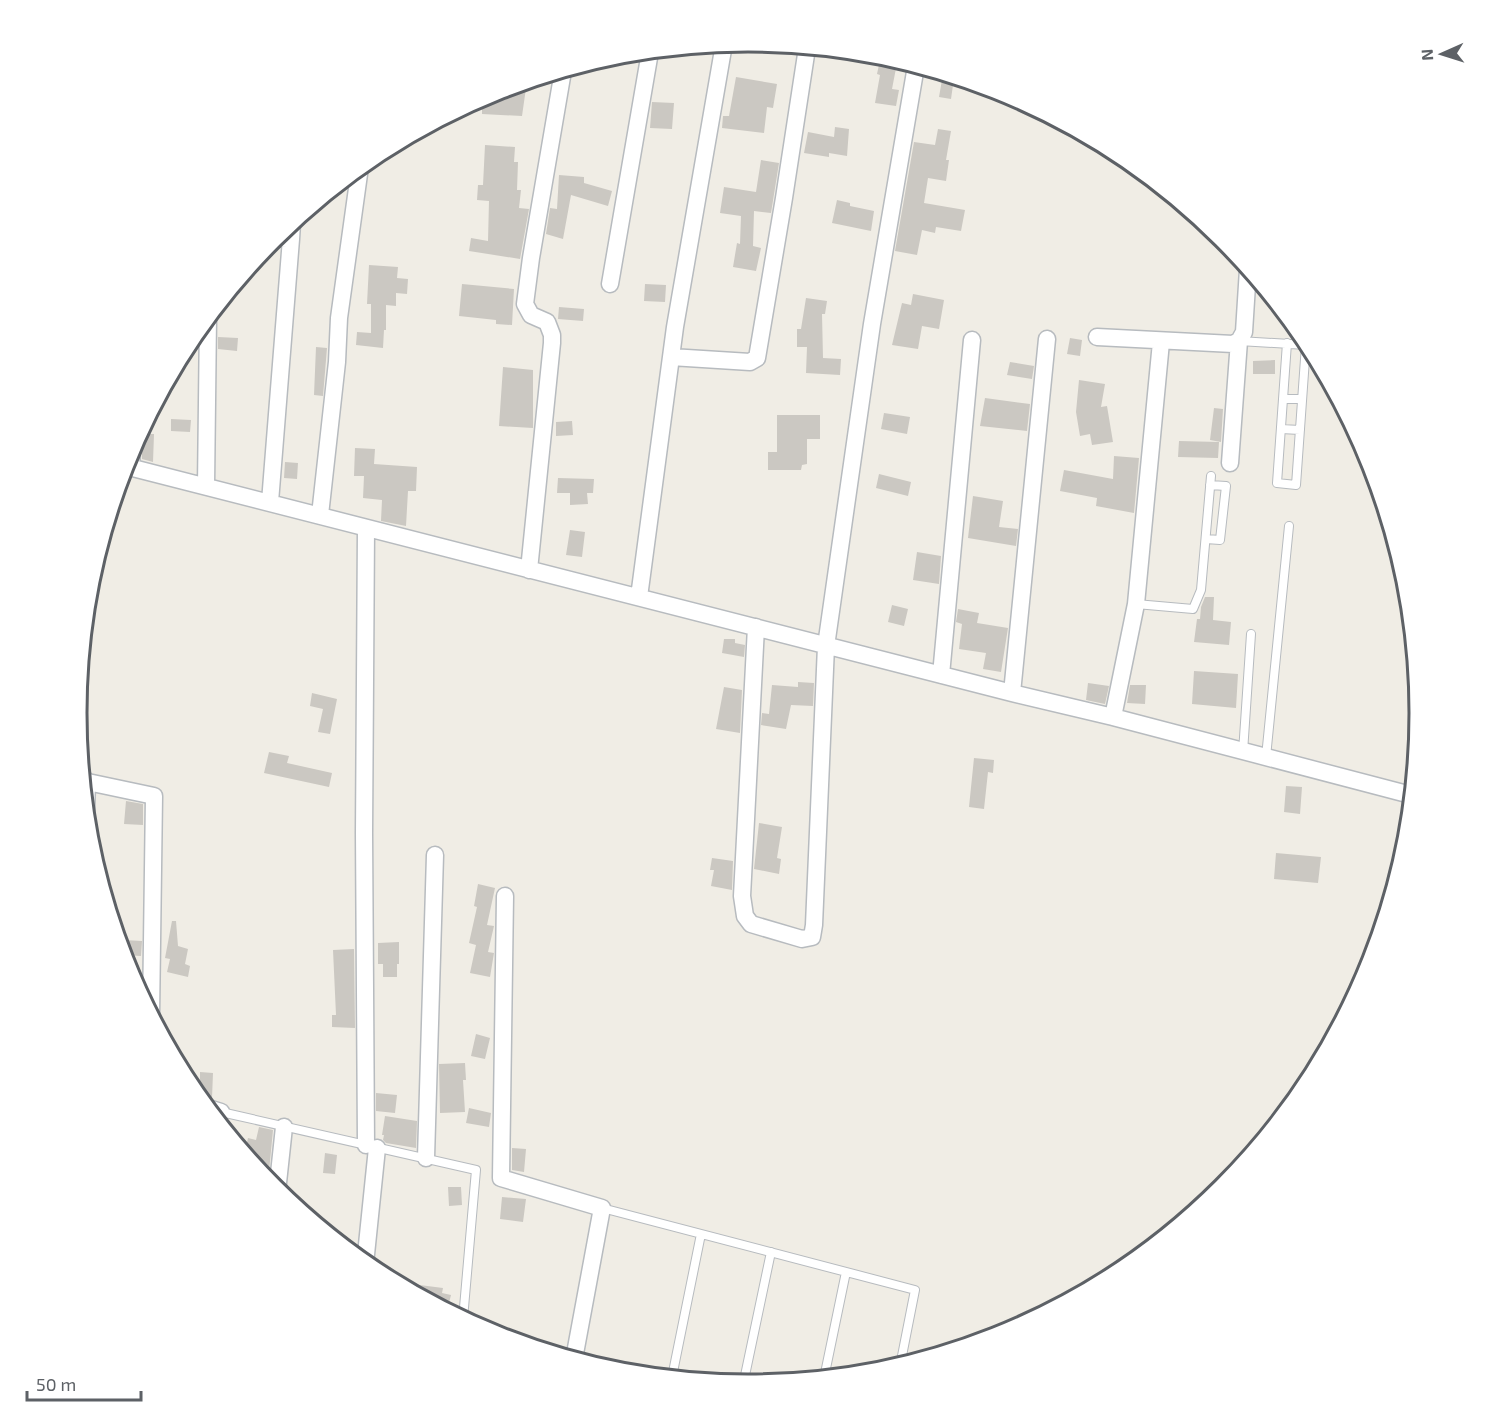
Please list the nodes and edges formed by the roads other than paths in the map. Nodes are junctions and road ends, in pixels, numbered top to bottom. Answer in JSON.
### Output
{"nodes":[{"id":1,"x":722,"y":53,"type":"edge"},
{"id":2,"x":806,"y":55,"type":"edge"},
{"id":3,"x":649,"y":60,"type":"edge"},
{"id":4,"x":915,"y":74,"type":"edge"},
{"id":5,"x":561,"y":80,"type":"edge"},
{"id":6,"x":358,"y":180,"type":"edge"},
{"id":7,"x":292,"y":236,"type":"edge"},
{"id":8,"x":1247,"y":281,"type":"edge"},
{"id":9,"x":610,"y":284,"type":"dead end"},
{"id":10,"x":208,"y":333,"type":"edge"},
{"id":11,"x":1097,"y":337,"type":"dead end"},
{"id":12,"x":1047,"y":339,"type":"dead end"},
{"id":13,"x":972,"y":340,"type":"dead end"},
{"id":14,"x":1239,"y":341,"type":"junction"},
{"id":15,"x":1161,"y":342,"type":"junction"},
{"id":16,"x":1287,"y":343,"type":"junction"},
{"id":17,"x":1297,"y":344,"type":"edge"},
{"id":18,"x":670,"y":357,"type":"junction"},
{"id":19,"x":1305,"y":358,"type":"edge"},
{"id":20,"x":1283,"y":399,"type":"junction"},
{"id":21,"x":1302,"y":399,"type":"junction"},
{"id":22,"x":1281,"y":429,"type":"junction"},
{"id":23,"x":1300,"y":430,"type":"junction"},
{"id":24,"x":1230,"y":463,"type":"dead end"},
{"id":25,"x":134,"y":469,"type":"edge"},
{"id":26,"x":1211,"y":476,"type":"dead end"},
{"id":27,"x":1210,"y":485,"type":"junction"},
{"id":28,"x":206,"y":486,"type":"junction"},
{"id":29,"x":270,"y":502,"type":"junction"},
{"id":30,"x":320,"y":515,"type":"junction"},
{"id":31,"x":1289,"y":526,"type":"dead end"},
{"id":32,"x":366,"y":528,"type":"junction"},
{"id":33,"x":1206,"y":539,"type":"junction"},
{"id":34,"x":529,"y":570,"type":"junction"},
{"id":35,"x":639,"y":597,"type":"junction"},
{"id":36,"x":1136,"y":604,"type":"junction"},
{"id":37,"x":756,"y":627,"type":"junction"},
{"id":38,"x":1251,"y":634,"type":"dead end"},
{"id":39,"x":826,"y":646,"type":"junction"},
{"id":40,"x":941,"y":675,"type":"junction"},
{"id":41,"x":1012,"y":693,"type":"junction"},
{"id":42,"x":1113,"y":717,"type":"junction"},
{"id":43,"x":1243,"y":752,"type":"junction"},
{"id":44,"x":1266,"y":758,"type":"junction"},
{"id":45,"x":91,"y":782,"type":"edge"},
{"id":46,"x":1404,"y":793,"type":"edge"},
{"id":47,"x":435,"y":855,"type":"dead end"},
{"id":48,"x":505,"y":896,"type":"dead end"},
{"id":49,"x":151,"y":998,"type":"edge"},
{"id":50,"x":224,"y":1116,"type":"edge"},
{"id":51,"x":284,"y":1127,"type":"junction"},
{"id":52,"x":371,"y":1147,"type":"junction"},
{"id":53,"x":426,"y":1158,"type":"junction"},
{"id":54,"x":279,"y":1179,"type":"edge"},
{"id":55,"x":602,"y":1208,"type":"junction"},
{"id":56,"x":701,"y":1234,"type":"junction"},
{"id":57,"x":366,"y":1252,"type":"edge"},
{"id":58,"x":771,"y":1252,"type":"junction"},
{"id":59,"x":846,"y":1272,"type":"junction"},
{"id":60,"x":464,"y":1310,"type":"edge"},
{"id":61,"x":575,"y":1351,"type":"edge"},
{"id":62,"x":902,"y":1356,"type":"edge"},
{"id":63,"x":673,"y":1370,"type":"edge"},
{"id":64,"x":826,"y":1370,"type":"edge"},
{"id":65,"x":745,"y":1374,"type":"edge"}],
"edges":[{"from":1,"to":18,"type":"street"},
{"from":2,"to":18,"type":"street"},
{"from":3,"to":9,"type":"street"},
{"from":4,"to":39,"type":"street"},
{"from":5,"to":34,"type":"street"},
{"from":6,"to":30,"type":"street"},
{"from":7,"to":29,"type":"street"},
{"from":8,"to":14,"type":"street"},
{"from":10,"to":28,"type":"street"},
{"from":11,"to":15,"type":"street"},
{"from":12,"to":41,"type":"street"},
{"from":13,"to":40,"type":"street"},
{"from":14,"to":15,"type":"street"},
{"from":14,"to":16,"type":"lane"},
{"from":14,"to":24,"type":"street"},
{"from":15,"to":36,"type":"street"},
{"from":16,"to":17,"type":"lane"},
{"from":16,"to":20,"type":"lane"},
{"from":18,"to":35,"type":"street"},
{"from":19,"to":21,"type":"lane"},
{"from":20,"to":21,"type":"lane"},
{"from":20,"to":22,"type":"lane"},
{"from":21,"to":23,"type":"lane"},
{"from":22,"to":23,"type":"lane"},
{"from":22,"to":23,"type":"lane"},
{"from":25,"to":28,"type":"street"},
{"from":26,"to":27,"type":"lane"},
{"from":27,"to":33,"type":"lane"},
{"from":27,"to":33,"type":"lane"},
{"from":28,"to":29,"type":"street"},
{"from":29,"to":30,"type":"street"},
{"from":30,"to":32,"type":"street"},
{"from":31,"to":44,"type":"lane"},
{"from":32,"to":34,"type":"street"},
{"from":32,"to":52,"type":"street"},
{"from":33,"to":36,"type":"lane"},
{"from":34,"to":35,"type":"street"},
{"from":35,"to":37,"type":"street"},
{"from":36,"to":42,"type":"street"},
{"from":37,"to":39,"type":"street"},
{"from":37,"to":39,"type":"street"},
{"from":38,"to":43,"type":"lane"},
{"from":39,"to":40,"type":"street"},
{"from":40,"to":41,"type":"street"},
{"from":41,"to":42,"type":"street"},
{"from":42,"to":43,"type":"street"},
{"from":43,"to":44,"type":"street"},
{"from":44,"to":46,"type":"street"},
{"from":45,"to":49,"type":"street"},
{"from":47,"to":53,"type":"street"},
{"from":48,"to":55,"type":"street"},
{"from":50,"to":51,"type":"lane"},
{"from":51,"to":52,"type":"lane"},
{"from":51,"to":54,"type":"street"},
{"from":52,"to":53,"type":"lane"},
{"from":52,"to":57,"type":"street"},
{"from":53,"to":60,"type":"lane"},
{"from":55,"to":56,"type":"lane"},
{"from":55,"to":61,"type":"street"},
{"from":56,"to":58,"type":"lane"},
{"from":56,"to":63,"type":"lane"},
{"from":58,"to":59,"type":"lane"},
{"from":58,"to":65,"type":"lane"},
{"from":59,"to":62,"type":"lane"},
{"from":59,"to":64,"type":"lane"}]}
